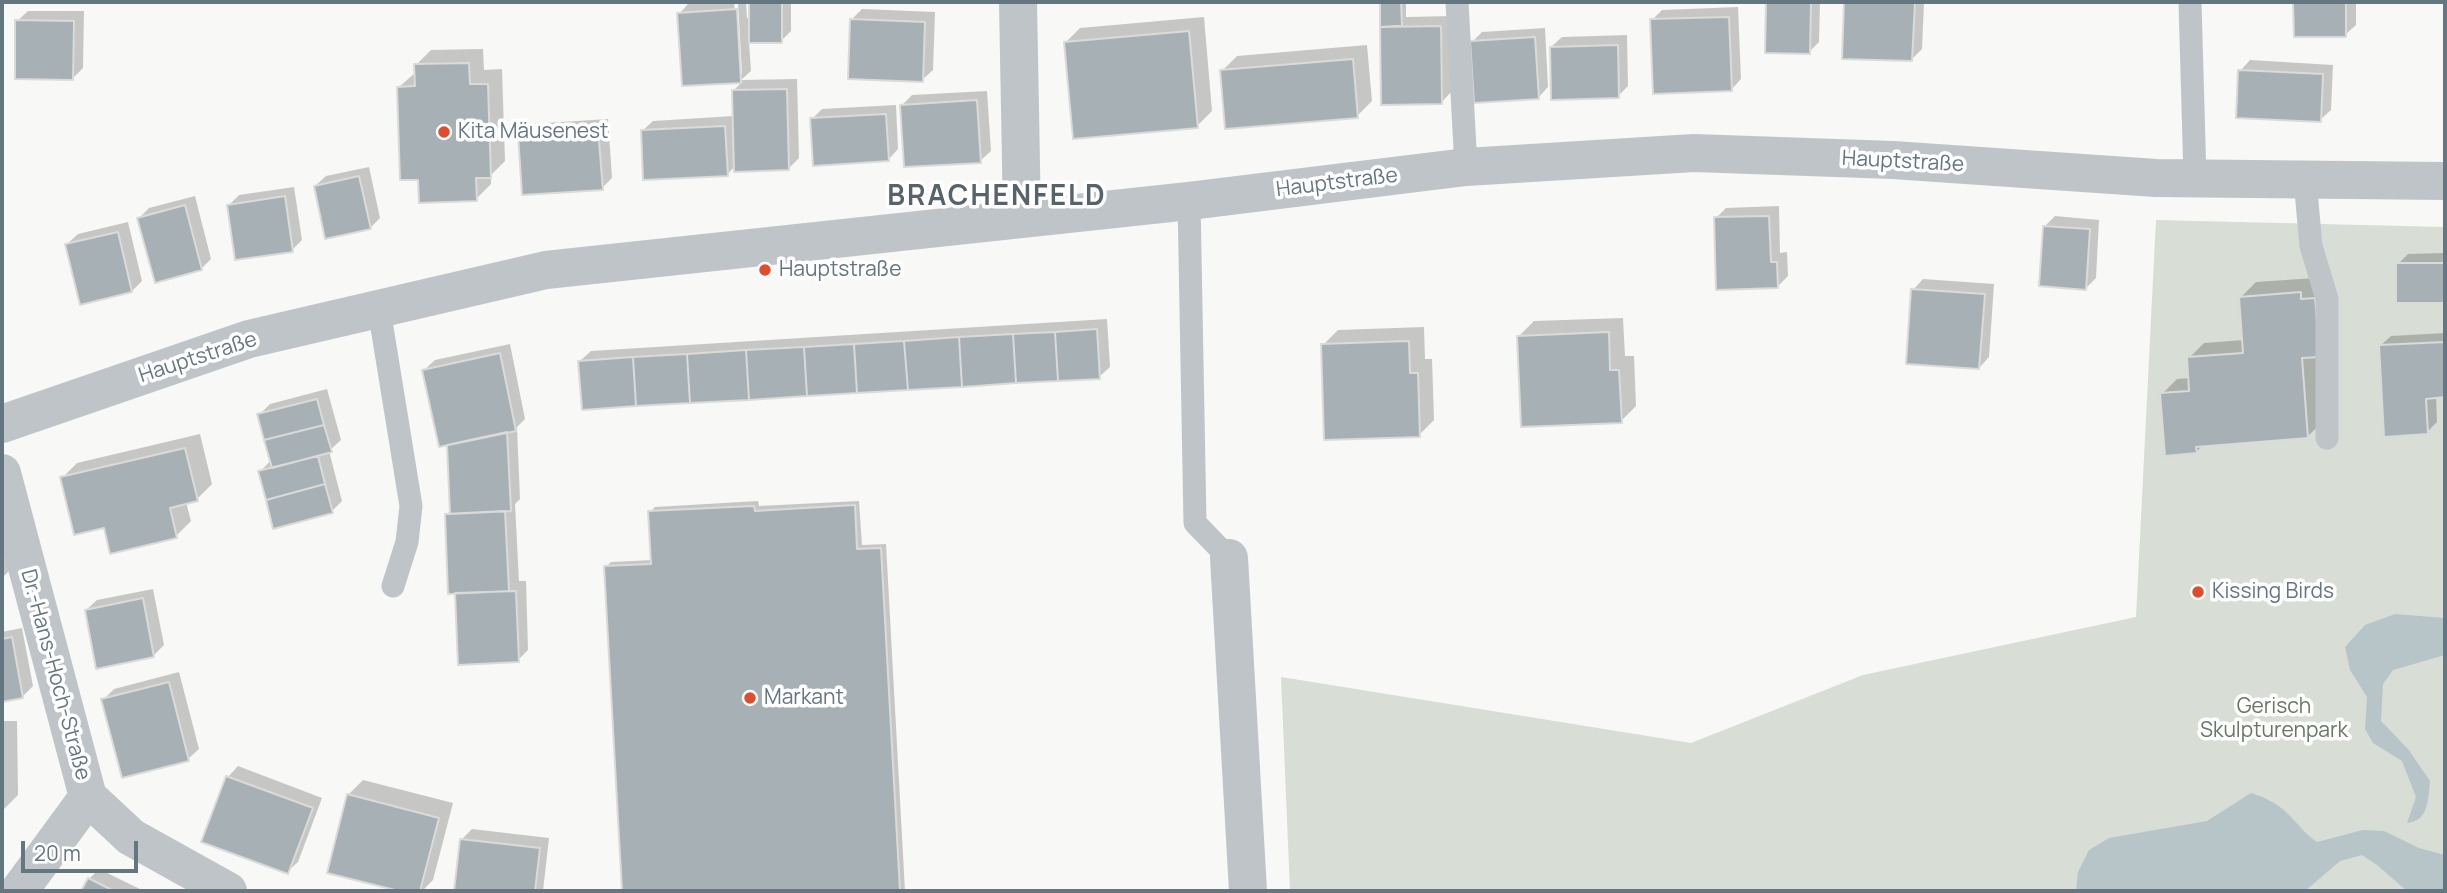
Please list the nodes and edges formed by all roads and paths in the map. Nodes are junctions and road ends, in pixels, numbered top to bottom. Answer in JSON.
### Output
{"nodes":[{"id":1,"x":1018,"y":2,"type":"edge"},
{"id":2,"x":1457,"y":2,"type":"edge"},
{"id":3,"x":2190,"y":2,"type":"edge"},
{"id":4,"x":1466,"y":167,"type":"junction"},
{"id":5,"x":2195,"y":178,"type":"junction"},
{"id":6,"x":2305,"y":180,"type":"junction"},
{"id":7,"x":2445,"y":181,"type":"edge"},
{"id":8,"x":1189,"y":201,"type":"junction"},
{"id":9,"x":1022,"y":218,"type":"junction"},
{"id":10,"x":379,"y":309,"type":"junction"},
{"id":11,"x":2,"y":424,"type":"edge"},
{"id":12,"x":2327,"y":438,"type":"dead end"},
{"id":13,"x":2,"y":473,"type":"edge"},
{"id":14,"x":1228,"y":558,"type":"joint"},
{"id":15,"x":393,"y":586,"type":"dead end"},
{"id":16,"x":88,"y":797,"type":"junction"},
{"id":17,"x":19,"y":891,"type":"edge"},
{"id":18,"x":228,"y":891,"type":"edge"},
{"id":19,"x":1248,"y":891,"type":"edge"}],
"edges":[{"from":1,"to":9,"type":"street"},
{"from":2,"to":4,"type":"lane"},
{"from":3,"to":5,"type":"lane"},
{"from":4,"to":5,"type":"street","name":"Hauptstraße"},
{"from":4,"to":8,"type":"street","name":"Hauptstraße"},
{"from":5,"to":6,"type":"street","name":"Hauptstraße"},
{"from":6,"to":7,"type":"street","name":"Hauptstraße"},
{"from":6,"to":12,"type":"lane"},
{"from":8,"to":9,"type":"street","name":"Hauptstraße"},
{"from":8,"to":14,"type":"lane"},
{"from":9,"to":10,"type":"street","name":"Hauptstraße"},
{"from":10,"to":11,"type":"street","name":"Hauptstraße"},
{"from":10,"to":15,"type":"lane"},
{"from":13,"to":16,"type":"street","name":"Dr.-Hans-Hoch-Straße"},
{"from":14,"to":19,"type":"street"},
{"from":16,"to":17,"type":"street","name":"Dr.-Hans-Hoch-Straße"},
{"from":16,"to":18,"type":"street","name":"Dr.-Hans-Hoch-Straße"}]}
